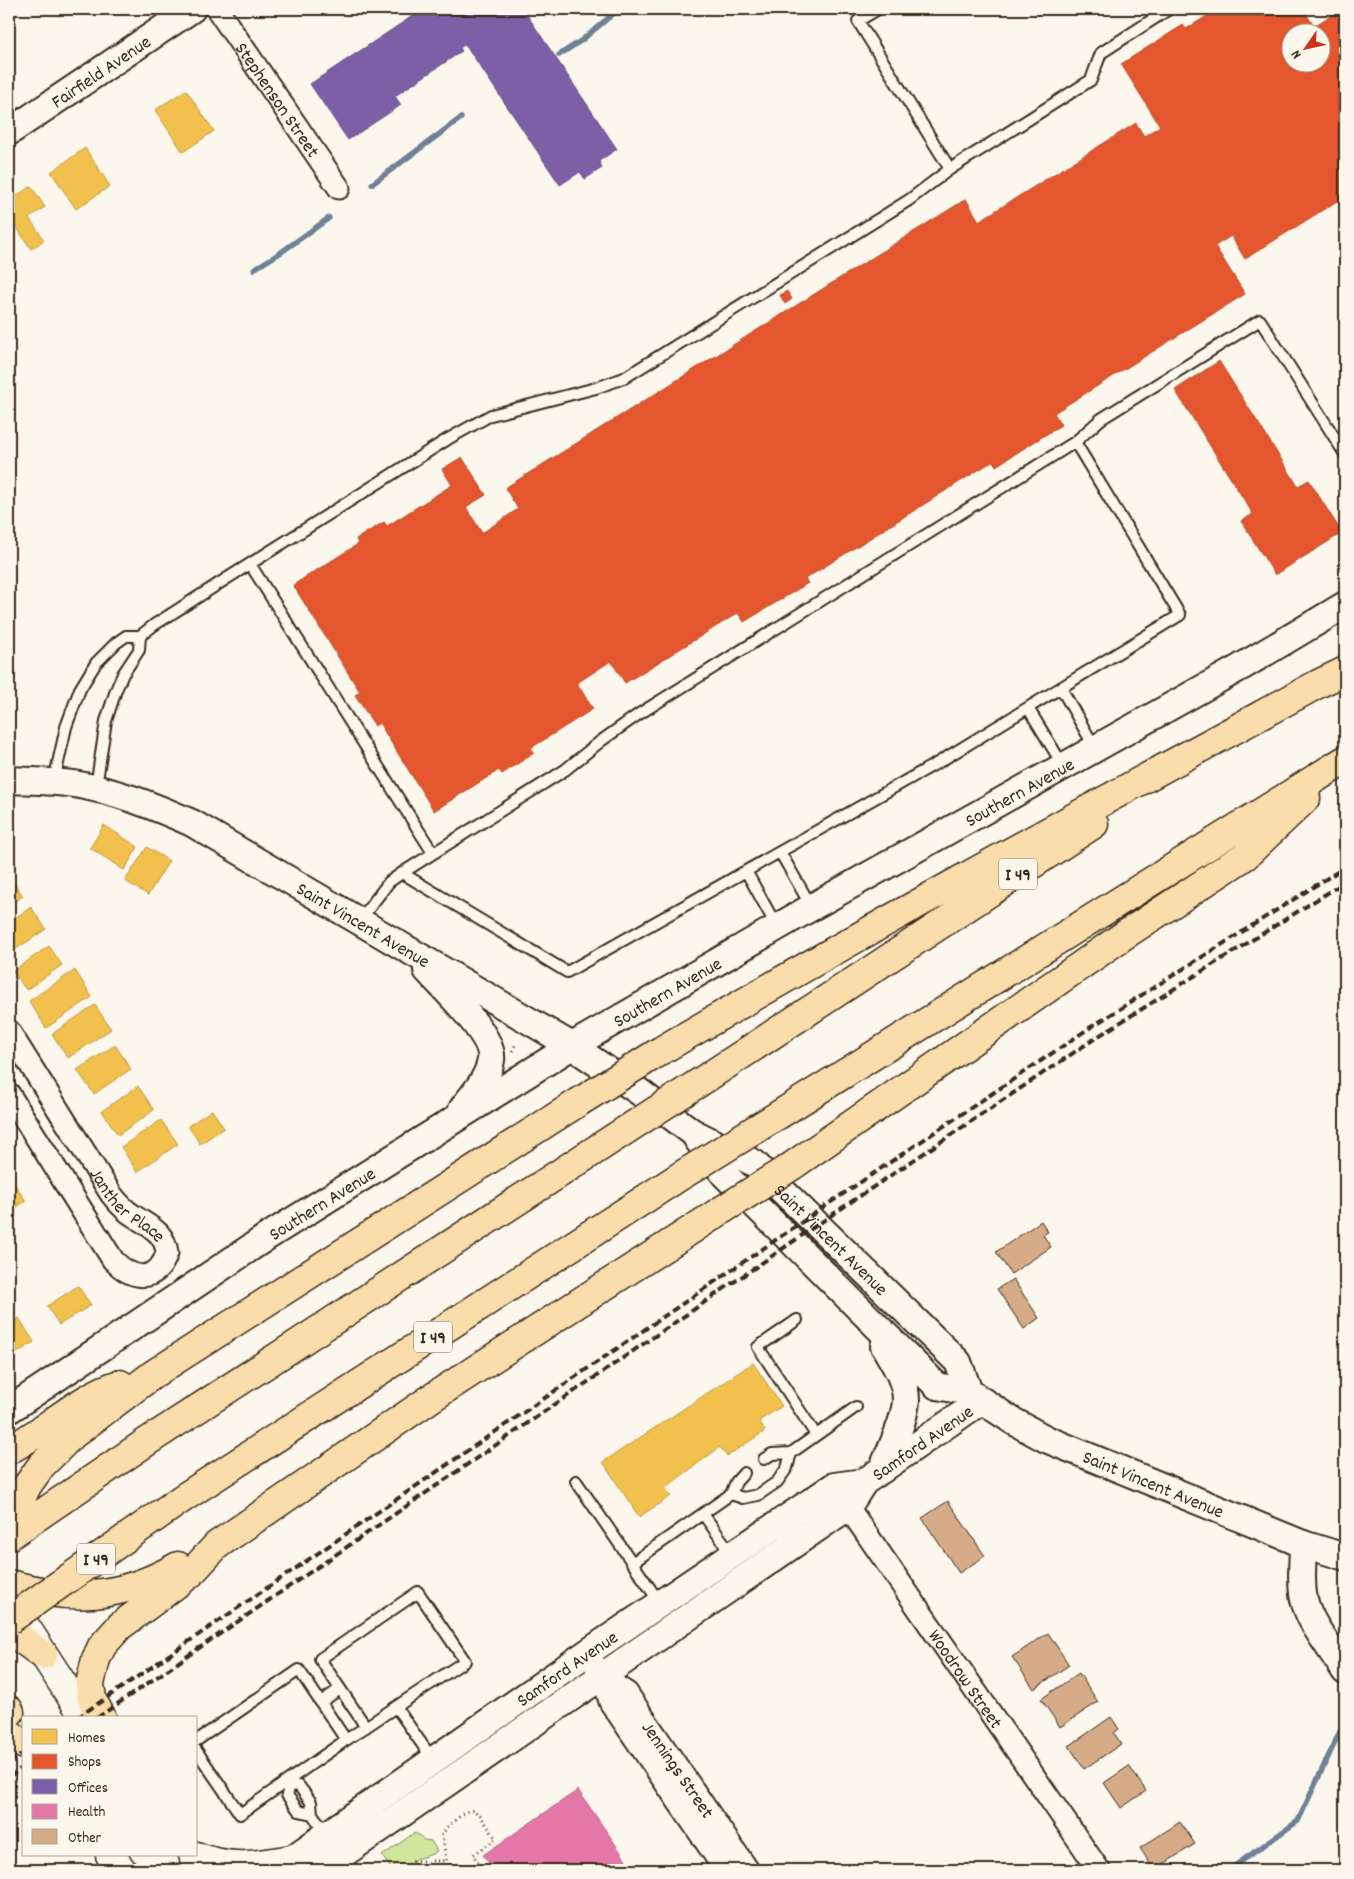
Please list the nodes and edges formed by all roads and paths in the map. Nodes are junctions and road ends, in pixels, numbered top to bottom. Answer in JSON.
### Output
{"nodes":[{"id":1,"x":192,"y":9,"type":"edge"},
{"id":2,"x":217,"y":9,"type":"edge"},
{"id":3,"x":878,"y":9,"type":"edge"},
{"id":4,"x":1169,"y":9,"type":"edge"},
{"id":5,"x":9,"y":132,"type":"edge"},
{"id":6,"x":950,"y":168,"type":"junction"},
{"id":7,"x":339,"y":188,"type":"dead end"},
{"id":8,"x":1345,"y":432,"type":"edge"},
{"id":9,"x":1335,"y":438,"type":"junction"},
{"id":10,"x":1075,"y":442,"type":"junction"},
{"id":11,"x":1345,"y":454,"type":"edge"},
{"id":12,"x":250,"y":564,"type":"junction"},
{"id":13,"x":1345,"y":605,"type":"edge"},
{"id":14,"x":140,"y":636,"type":"junction"},
{"id":15,"x":1345,"y":671,"type":"edge"},
{"id":16,"x":1060,"y":688,"type":"junction"},
{"id":17,"x":1028,"y":708,"type":"junction"},
{"id":18,"x":1096,"y":749,"type":"junction"},
{"id":19,"x":1345,"y":760,"type":"edge"},
{"id":20,"x":1064,"y":767,"type":"junction"},
{"id":21,"x":9,"y":780,"type":"edge"},
{"id":22,"x":54,"y":782,"type":"junction"},
{"id":23,"x":96,"y":788,"type":"junction"},
{"id":24,"x":433,"y":852,"type":"junction"},
{"id":25,"x":780,"y":852,"type":"junction"},
{"id":26,"x":746,"y":871,"type":"junction"},
{"id":27,"x":402,"y":872,"type":"junction"},
{"id":28,"x":812,"y":907,"type":"junction"},
{"id":29,"x":360,"y":921,"type":"junction"},
{"id":30,"x":777,"y":927,"type":"junction"},
{"id":31,"x":410,"y":951,"type":"junction"},
{"id":32,"x":9,"y":1031,"type":"edge"},
{"id":33,"x":572,"y":1046,"type":"junction"},
{"id":34,"x":9,"y":1094,"type":"edge"},
{"id":35,"x":454,"y":1120,"type":"junction"},
{"id":36,"x":692,"y":1132,"type":"junction"},
{"id":37,"x":863,"y":1314,"type":"junction"},
{"id":38,"x":798,"y":1320,"type":"dead end"},
{"id":39,"x":154,"y":1373,"type":"junction"},
{"id":40,"x":975,"y":1397,"type":"junction"},
{"id":41,"x":856,"y":1407,"type":"dead end"},
{"id":42,"x":9,"y":1410,"type":"edge"},
{"id":43,"x":816,"y":1435,"type":"junction"},
{"id":44,"x":9,"y":1450,"type":"edge"},
{"id":45,"x":791,"y":1453,"type":"junction"},
{"id":46,"x":764,"y":1459,"type":"dead end"},
{"id":47,"x":744,"y":1473,"type":"dead end"},
{"id":48,"x":873,"y":1476,"type":"junction"},
{"id":49,"x":576,"y":1481,"type":"dead end"},
{"id":50,"x":834,"y":1486,"type":"junction"},
{"id":51,"x":731,"y":1494,"type":"junction"},
{"id":52,"x":848,"y":1507,"type":"junction"},
{"id":53,"x":703,"y":1514,"type":"junction"},
{"id":54,"x":9,"y":1524,"type":"edge"},
{"id":55,"x":9,"y":1536,"type":"edge"},
{"id":56,"x":1303,"y":1544,"type":"junction"},
{"id":57,"x":216,"y":1545,"type":"junction"},
{"id":58,"x":732,"y":1554,"type":"junction"},
{"id":59,"x":1345,"y":1557,"type":"edge"},
{"id":60,"x":632,"y":1563,"type":"junction"},
{"id":61,"x":9,"y":1584,"type":"edge"},
{"id":62,"x":9,"y":1601,"type":"edge"},
{"id":63,"x":660,"y":1603,"type":"junction"},
{"id":64,"x":9,"y":1620,"type":"edge"},
{"id":65,"x":677,"y":1625,"type":"junction"},
{"id":66,"x":9,"y":1630,"type":"edge"},
{"id":67,"x":587,"y":1653,"type":"junction"},
{"id":68,"x":43,"y":1655,"type":"junction"},
{"id":69,"x":1345,"y":1671,"type":"edge"},
{"id":70,"x":603,"y":1676,"type":"junction"},
{"id":71,"x":340,"y":1689,"type":"junction"},
{"id":72,"x":321,"y":1702,"type":"junction"},
{"id":73,"x":396,"y":1707,"type":"junction"},
{"id":74,"x":84,"y":1716,"type":"edge"},
{"id":75,"x":101,"y":1716,"type":"edge"},
{"id":76,"x":12,"y":1719,"type":"edge"},
{"id":77,"x":366,"y":1727,"type":"junction"},
{"id":78,"x":198,"y":1740,"type":"edge"},
{"id":79,"x":346,"y":1740,"type":"junction"},
{"id":80,"x":22,"y":1743,"type":"edge"},
{"id":81,"x":198,"y":1753,"type":"edge"},
{"id":82,"x":434,"y":1761,"type":"junction"},
{"id":83,"x":289,"y":1783,"type":"junction"},
{"id":84,"x":312,"y":1814,"type":"junction"},
{"id":85,"x":340,"y":1854,"type":"edge"},
{"id":86,"x":111,"y":1856,"type":"edge"},
{"id":87,"x":178,"y":1856,"type":"edge"},
{"id":88,"x":195,"y":1856,"type":"edge"},
{"id":89,"x":412,"y":1861,"type":"dead end"},
{"id":90,"x":446,"y":1861,"type":"junction"},
{"id":91,"x":284,"y":1864,"type":"edge"},
{"id":92,"x":122,"y":1870,"type":"edge"},
{"id":93,"x":187,"y":1870,"type":"edge"},
{"id":94,"x":320,"y":1870,"type":"edge"},
{"id":95,"x":448,"y":1870,"type":"edge"},
{"id":96,"x":483,"y":1870,"type":"edge"},
{"id":97,"x":725,"y":1870,"type":"edge"},
{"id":98,"x":748,"y":1870,"type":"edge"},
{"id":99,"x":1099,"y":1870,"type":"edge"}],
"edges":[{"from":1,"to":5,"type":"street","name":"Fairfield Avenue"},
{"from":2,"to":7,"type":"street","name":"Stephenson Street"},
{"from":3,"to":6,"type":"lane"},
{"from":4,"to":6,"type":"lane"},
{"from":6,"to":12,"type":"lane"},
{"from":8,"to":9,"type":"lane"},
{"from":9,"to":10,"type":"lane"},
{"from":9,"to":11,"type":"lane"},
{"from":10,"to":16,"type":"lane"},
{"from":10,"to":24,"type":"lane"},
{"from":12,"to":14,"type":"lane"},
{"from":12,"to":24,"type":"lane"},
{"from":13,"to":18,"type":"street","name":"Southern Avenue"},
{"from":14,"to":22,"type":"lane"},
{"from":14,"to":23,"type":"lane"},
{"from":15,"to":39,"type":"highway","bridge":true},
{"from":15,"to":55,"type":"highway","number":"I 49","bridge":true},
{"from":16,"to":17,"type":"lane"},
{"from":16,"to":18,"type":"lane"},
{"from":17,"to":20,"type":"lane"},
{"from":17,"to":25,"type":"lane"},
{"from":18,"to":20,"type":"street","name":"Southern Avenue"},
{"from":19,"to":57,"type":"highway","bridge":true},
{"from":19,"to":64,"type":"highway","number":"I 49","bridge":true},
{"from":20,"to":28,"type":"street","name":"Southern Avenue"},
{"from":21,"to":22,"type":"street","name":"Saint Vincent Avenue"},
{"from":22,"to":23,"type":"street","name":"Saint Vincent Avenue"},
{"from":23,"to":29,"type":"street","name":"Saint Vincent Avenue"},
{"from":24,"to":27,"type":"lane"},
{"from":25,"to":26,"type":"lane"},
{"from":25,"to":28,"type":"lane"},
{"from":26,"to":27,"type":"lane"},
{"from":26,"to":30,"type":"lane"},
{"from":27,"to":29,"type":"lane"},
{"from":28,"to":30,"type":"street","name":"Southern Avenue"},
{"from":29,"to":31,"type":"street","name":"Saint Vincent Avenue"},
{"from":30,"to":33,"type":"street","name":"Southern Avenue"},
{"from":31,"to":33,"type":"street","name":"Saint Vincent Avenue"},
{"from":31,"to":35,"type":"street"},
{"from":32,"to":34,"type":"street","name":"Janther Place"},
{"from":33,"to":35,"type":"street","name":"Southern Avenue"},
{"from":33,"to":36,"type":"street","name":"Saint Vincent Avenue"},
{"from":35,"to":42,"type":"street","name":"Southern Avenue"},
{"from":36,"to":37,"type":"street","name":"Saint Vincent Avenue"},
{"from":36,"to":40,"type":"street","name":"Saint Vincent Avenue"},
{"from":37,"to":40,"type":"street","name":"Saint Vincent Avenue"},
{"from":37,"to":48,"type":"street"},
{"from":38,"to":43,"type":"lane"},
{"from":39,"to":44,"type":"highway"},
{"from":39,"to":54,"type":"highway"},
{"from":40,"to":48,"type":"street","name":"Samford Avenue"},
{"from":40,"to":56,"type":"street","name":"Saint Vincent Avenue"},
{"from":41,"to":43,"type":"lane"},
{"from":43,"to":45,"type":"lane"},
{"from":45,"to":46,"type":"lane"},
{"from":45,"to":51,"type":"lane"},
{"from":47,"to":51,"type":"lane"},
{"from":48,"to":50,"type":"street","name":"Samford Avenue"},
{"from":48,"to":52,"type":"street","name":"Samford Avenue"},
{"from":49,"to":60,"type":"lane"},
{"from":50,"to":52,"type":"street","name":"Woodrow Street"},
{"from":50,"to":58,"type":"street","name":"Samford Avenue"},
{"from":51,"to":53,"type":"lane"},
{"from":52,"to":65,"type":"street","name":"Samford Avenue"},
{"from":52,"to":99,"type":"street","name":"Woodrow Street"},
{"from":53,"to":58,"type":"lane"},
{"from":53,"to":60,"type":"lane"},
{"from":56,"to":59,"type":"street","name":"Saint Vincent Avenue"},
{"from":56,"to":69,"type":"street"},
{"from":57,"to":61,"type":"highway"},
{"from":57,"to":75,"type":"highway"},
{"from":58,"to":63,"type":"street","name":"Samford Avenue"},
{"from":60,"to":63,"type":"lane"},
{"from":62,"to":68,"type":"main road"},
{"from":63,"to":65,"type":"street"},
{"from":63,"to":67,"type":"street","name":"Samford Avenue"},
{"from":65,"to":70,"type":"street","name":"Samford Avenue"},
{"from":66,"to":68,"type":"highway"},
{"from":67,"to":70,"type":"street","name":"Jennings Street"},
{"from":67,"to":82,"type":"street","name":"Samford Avenue"},
{"from":68,"to":74,"type":"main road"},
{"from":70,"to":85,"type":"street","name":"Samford Avenue"},
{"from":70,"to":97,"type":"street","name":"Jennings Street"},
{"from":70,"to":98,"type":"street","name":"Jennings Street"},
{"from":71,"to":72,"type":"lane"},
{"from":71,"to":73,"type":"lane"},
{"from":71,"to":77,"type":"lane"},
{"from":72,"to":78,"type":"lane"},
{"from":72,"to":79,"type":"lane"},
{"from":73,"to":77,"type":"lane"},
{"from":73,"to":82,"type":"lane"},
{"from":76,"to":80,"type":"highway"},
{"from":77,"to":79,"type":"lane"},
{"from":79,"to":83,"type":"lane"},
{"from":81,"to":83,"type":"lane"},
{"from":82,"to":85,"type":"street","name":"Samford Avenue"},
{"from":83,"to":84,"type":"lane"},
{"from":83,"to":84,"type":"lane"},
{"from":84,"to":85,"type":"lane"},
{"from":85,"to":91,"type":"street","name":"Samford Avenue"},
{"from":85,"to":94,"type":"street","name":"Samford Avenue"},
{"from":86,"to":92,"type":"main road"},
{"from":87,"to":93,"type":"main road"},
{"from":88,"to":91,"type":"main road"},
{"from":89,"to":90,"type":"path"},
{"from":90,"to":95,"type":"path"},
{"from":90,"to":96,"type":"path"}]}
